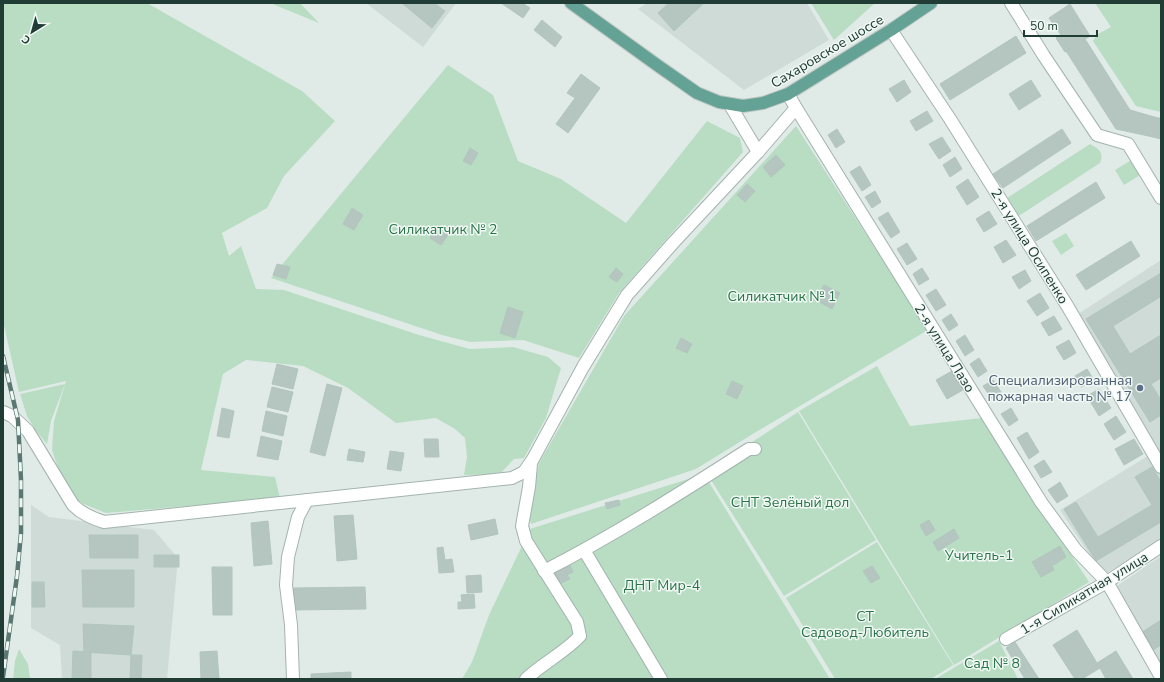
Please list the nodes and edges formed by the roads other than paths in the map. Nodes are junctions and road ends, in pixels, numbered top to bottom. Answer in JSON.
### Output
{"nodes":[{"id":1,"x":571,"y":3,"type":"edge"},
{"id":2,"x":931,"y":3,"type":"edge"},
{"id":3,"x":1011,"y":3,"type":"edge"},
{"id":4,"x":891,"y":30,"type":"junction"},
{"id":5,"x":788,"y":94,"type":"junction"},
{"id":6,"x":730,"y":105,"type":"junction"},
{"id":7,"x":796,"y":108,"type":"junction"},
{"id":8,"x":758,"y":152,"type":"junction"},
{"id":9,"x":1161,"y":198,"type":"edge"},
{"id":10,"x":4,"y":409,"type":"edge"},
{"id":11,"x":754,"y":449,"type":"dead end"},
{"id":12,"x":531,"y":463,"type":"junction"},
{"id":13,"x":1161,"y":467,"type":"edge"},
{"id":14,"x":307,"y":500,"type":"junction"},
{"id":15,"x":1161,"y":546,"type":"edge"},
{"id":16,"x":584,"y":550,"type":"junction"},
{"id":17,"x":544,"y":570,"type":"junction"},
{"id":18,"x":1107,"y":582,"type":"junction"},
{"id":19,"x":1006,"y":639,"type":"dead end"},
{"id":20,"x":1161,"y":677,"type":"edge"},
{"id":21,"x":293,"y":679,"type":"edge"},
{"id":22,"x":526,"y":679,"type":"edge"},
{"id":23,"x":661,"y":679,"type":"edge"}],
"edges":[{"from":1,"to":6,"type":"main road","name":"Сахаровское шоссе"},
{"from":2,"to":4,"type":"main road","name":"Сахаровское шоссе"},
{"from":3,"to":9,"type":"street"},
{"from":4,"to":5,"type":"main road","name":"Сахаровское шоссе"},
{"from":4,"to":13,"type":"street","name":"2-я улица Осипенко"},
{"from":5,"to":6,"type":"main road","name":"Сахаровское шоссе"},
{"from":5,"to":7,"type":"street","name":"2-я улица Лазо"},
{"from":6,"to":8,"type":"street"},
{"from":7,"to":8,"type":"street"},
{"from":7,"to":18,"type":"street","name":"2-я улица Лазо"},
{"from":8,"to":12,"type":"street"},
{"from":10,"to":14,"type":"street"},
{"from":11,"to":16,"type":"street"},
{"from":12,"to":14,"type":"street"},
{"from":12,"to":17,"type":"street"},
{"from":14,"to":21,"type":"street"},
{"from":15,"to":18,"type":"street","name":"1-я Силикатная улица"},
{"from":16,"to":17,"type":"street"},
{"from":16,"to":23,"type":"street"},
{"from":17,"to":22,"type":"street"},
{"from":18,"to":19,"type":"street","name":"1-я Силикатная улица"},
{"from":18,"to":20,"type":"street","name":"2-я улица Лазо"}]}
